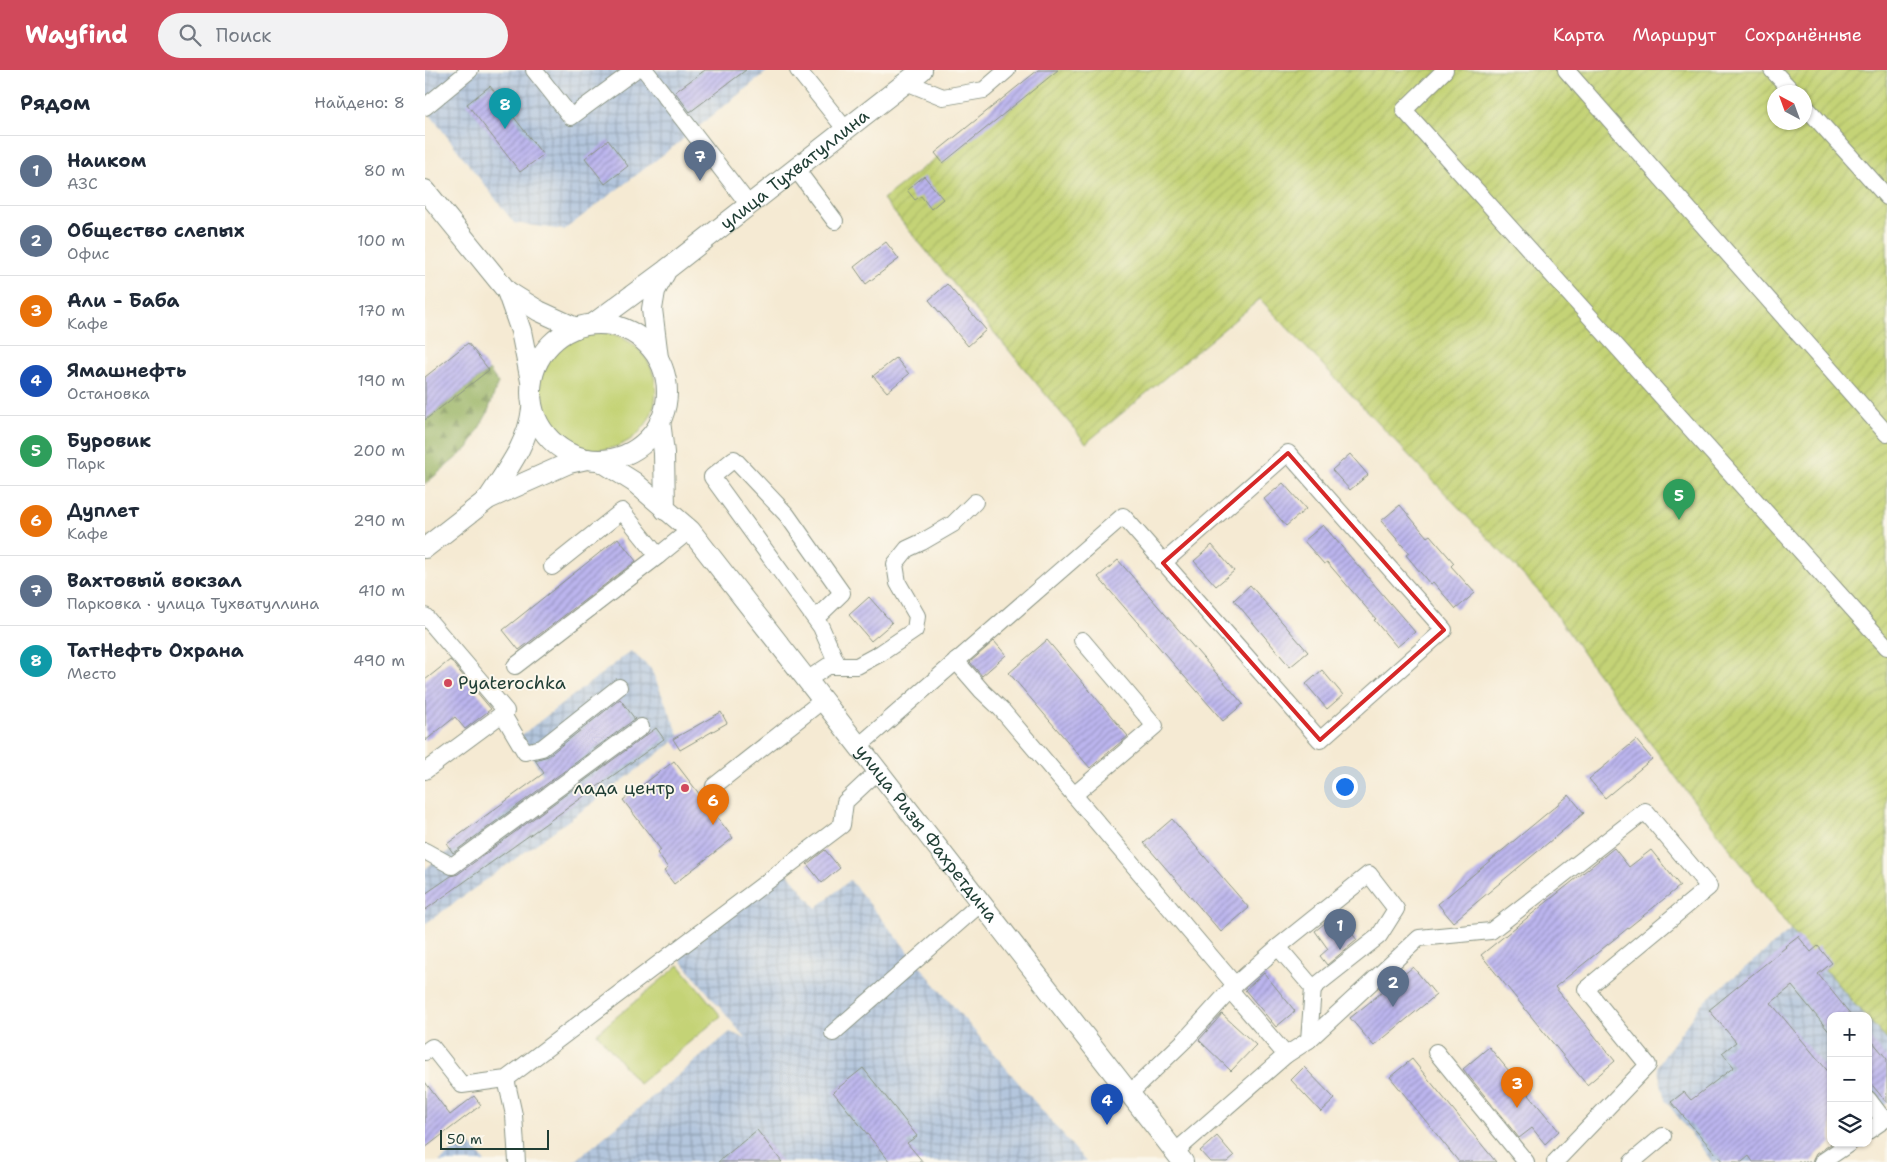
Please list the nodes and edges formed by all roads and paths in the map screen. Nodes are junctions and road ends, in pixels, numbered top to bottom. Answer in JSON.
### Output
{"nodes":[{"id":1,"x":470,"y":70,"type":"edge"},
{"id":2,"x":534,"y":70,"type":"edge"},
{"id":3,"x":635,"y":70,"type":"edge"},
{"id":4,"x":645,"y":70,"type":"edge"},
{"id":5,"x":798,"y":70,"type":"edge"},
{"id":6,"x":922,"y":70,"type":"edge"},
{"id":7,"x":1007,"y":70,"type":"edge"},
{"id":8,"x":1445,"y":70,"type":"edge"},
{"id":9,"x":1566,"y":70,"type":"edge"},
{"id":10,"x":1772,"y":70,"type":"edge"},
{"id":11,"x":906,"y":82,"type":"junction"},
{"id":12,"x":1786,"y":85,"type":"edge"},
{"id":13,"x":425,"y":107,"type":"edge"},
{"id":14,"x":1812,"y":114,"type":"edge"},
{"id":15,"x":846,"y":130,"type":"junction"},
{"id":16,"x":796,"y":169,"type":"junction"},
{"id":17,"x":425,"y":190,"type":"edge"},
{"id":18,"x":1887,"y":197,"type":"edge"},
{"id":19,"x":749,"y":205,"type":"junction"},
{"id":20,"x":835,"y":221,"type":"dead end"},
{"id":21,"x":666,"y":270,"type":"junction"},
{"id":22,"x":507,"y":291,"type":"junction"},
{"id":23,"x":585,"y":326,"type":"junction"},
{"id":24,"x":659,"y":360,"type":"junction"},
{"id":25,"x":531,"y":380,"type":"junction"},
{"id":26,"x":532,"y":409,"type":"junction"},
{"id":27,"x":660,"y":421,"type":"junction"},
{"id":28,"x":1887,"y":434,"type":"edge"},
{"id":29,"x":593,"y":460,"type":"junction"},
{"id":30,"x":488,"y":499,"type":"junction"},
{"id":31,"x":975,"y":502,"type":"dead end"},
{"id":32,"x":665,"y":510,"type":"junction"},
{"id":33,"x":690,"y":530,"type":"junction"},
{"id":34,"x":426,"y":546,"type":"edge"},
{"id":35,"x":658,"y":556,"type":"junction"},
{"id":36,"x":1163,"y":562,"type":"junction"},
{"id":37,"x":552,"y":567,"type":"dead end"},
{"id":38,"x":815,"y":619,"type":"junction"},
{"id":39,"x":429,"y":627,"type":"edge"},
{"id":40,"x":1082,"y":640,"type":"dead end"},
{"id":41,"x":1887,"y":647,"type":"edge"},
{"id":42,"x":956,"y":662,"type":"junction"},
{"id":43,"x":515,"y":666,"type":"dead end"},
{"id":44,"x":838,"y":666,"type":"junction"},
{"id":45,"x":807,"y":680,"type":"junction"},
{"id":46,"x":619,"y":687,"type":"dead end"},
{"id":47,"x":823,"y":700,"type":"junction"},
{"id":48,"x":502,"y":714,"type":"junction"},
{"id":49,"x":641,"y":727,"type":"dead end"},
{"id":50,"x":859,"y":746,"type":"junction"},
{"id":51,"x":425,"y":771,"type":"edge"},
{"id":52,"x":878,"y":772,"type":"junction"},
{"id":53,"x":714,"y":786,"type":"dead end"},
{"id":54,"x":1074,"y":795,"type":"junction"},
{"id":55,"x":425,"y":851,"type":"edge"},
{"id":56,"x":981,"y":904,"type":"junction"},
{"id":57,"x":1278,"y":947,"type":"junction"},
{"id":58,"x":1232,"y":987,"type":"junction"},
{"id":59,"x":1313,"y":988,"type":"junction"},
{"id":60,"x":833,"y":1033,"type":"dead end"},
{"id":61,"x":1309,"y":1040,"type":"junction"},
{"id":62,"x":425,"y":1052,"type":"edge"},
{"id":63,"x":1436,"y":1052,"type":"dead end"},
{"id":64,"x":1286,"y":1056,"type":"junction"},
{"id":65,"x":506,"y":1079,"type":"junction"},
{"id":66,"x":1130,"y":1093,"type":"junction"},
{"id":67,"x":1870,"y":1102,"type":"edge"},
{"id":68,"x":1885,"y":1119,"type":"edge"},
{"id":69,"x":1872,"y":1128,"type":"edge"},
{"id":70,"x":1663,"y":1136,"type":"dead end"},
{"id":71,"x":1844,"y":1147,"type":"edge"},
{"id":72,"x":1179,"y":1157,"type":"edge"},
{"id":73,"x":517,"y":1162,"type":"edge"},
{"id":74,"x":1526,"y":1162,"type":"edge"},
{"id":75,"x":1555,"y":1162,"type":"edge"},
{"id":76,"x":1632,"y":1162,"type":"edge"},
{"id":77,"x":1823,"y":1162,"type":"edge"}],
"edges":[{"from":1,"to":13,"type":"street"},
{"from":2,"to":3,"type":"street"},
{"from":4,"to":19,"type":"street"},
{"from":5,"to":15,"type":"street"},
{"from":6,"to":11,"type":"main road","name":"улица Тухватуллина"},
{"from":7,"to":11,"type":"street"},
{"from":8,"to":41,"type":"street"},
{"from":9,"to":28,"type":"street"},
{"from":10,"to":12,"type":"street"},
{"from":11,"to":15,"type":"main road","name":"улица Тухватуллина"},
{"from":14,"to":18,"type":"street"},
{"from":15,"to":16,"type":"main road","name":"улица Тухватуллина"},
{"from":16,"to":19,"type":"main road","name":"улица Тухватуллина"},
{"from":16,"to":20,"type":"street"},
{"from":17,"to":22,"type":"main road"},
{"from":19,"to":21,"type":"main road","name":"улица Тухватуллина"},
{"from":21,"to":23,"type":"main road","name":"улица Тухватуллина"},
{"from":21,"to":24,"type":"main road"},
{"from":22,"to":23,"type":"main road"},
{"from":22,"to":25,"type":"main road"},
{"from":23,"to":24,"type":"main road"},
{"from":23,"to":25,"type":"main road"},
{"from":24,"to":27,"type":"main road"},
{"from":25,"to":26,"type":"main road"},
{"from":26,"to":29,"type":"main road"},
{"from":26,"to":30,"type":"main road"},
{"from":27,"to":29,"type":"main road"},
{"from":27,"to":32,"type":"main road"},
{"from":29,"to":30,"type":"main road"},
{"from":29,"to":32,"type":"main road","name":"улица Ризы Фахретдина"},
{"from":30,"to":34,"type":"main road"},
{"from":31,"to":44,"type":"street"},
{"from":32,"to":33,"type":"main road","name":"улица Ризы Фахретдина"},
{"from":33,"to":35,"type":"street"},
{"from":33,"to":45,"type":"main road","name":"улица Ризы Фахретдина"},
{"from":35,"to":37,"type":"street"},
{"from":35,"to":43,"type":"street"},
{"from":36,"to":36,"type":"street"},
{"from":36,"to":42,"type":"street"},
{"from":38,"to":38,"type":"street"},
{"from":38,"to":44,"type":"street"},
{"from":39,"to":48,"type":"street"},
{"from":40,"to":54,"type":"street"},
{"from":42,"to":50,"type":"street"},
{"from":42,"to":54,"type":"street"},
{"from":44,"to":45,"type":"street"},
{"from":45,"to":47,"type":"main road","name":"улица Ризы Фахретдина"},
{"from":46,"to":48,"type":"street"},
{"from":47,"to":50,"type":"main road","name":"улица Ризы Фахретдина"},
{"from":47,"to":53,"type":"street"},
{"from":48,"to":51,"type":"street"},
{"from":49,"to":55,"type":"street"},
{"from":50,"to":52,"type":"main road","name":"улица Ризы Фахретдина"},
{"from":52,"to":56,"type":"main road","name":"улица Ризы Фахретдина"},
{"from":52,"to":65,"type":"street"},
{"from":54,"to":58,"type":"street"},
{"from":56,"to":60,"type":"street"},
{"from":56,"to":66,"type":"main road","name":"улица Ризы Фахретдина"},
{"from":57,"to":58,"type":"street"},
{"from":57,"to":59,"type":"street"},
{"from":57,"to":59,"type":"street"},
{"from":58,"to":64,"type":"street"},
{"from":58,"to":66,"type":"street"},
{"from":59,"to":61,"type":"street"},
{"from":61,"to":64,"type":"street"},
{"from":61,"to":75,"type":"street"},
{"from":62,"to":65,"type":"street"},
{"from":63,"to":74,"type":"street"},
{"from":64,"to":72,"type":"street"},
{"from":65,"to":73,"type":"street"},
{"from":66,"to":72,"type":"main road","name":"улица Ризы Фахретдина"},
{"from":67,"to":68,"type":"street"},
{"from":68,"to":69,"type":"street"},
{"from":70,"to":76,"type":"street"},
{"from":71,"to":77,"type":"street"}]}
